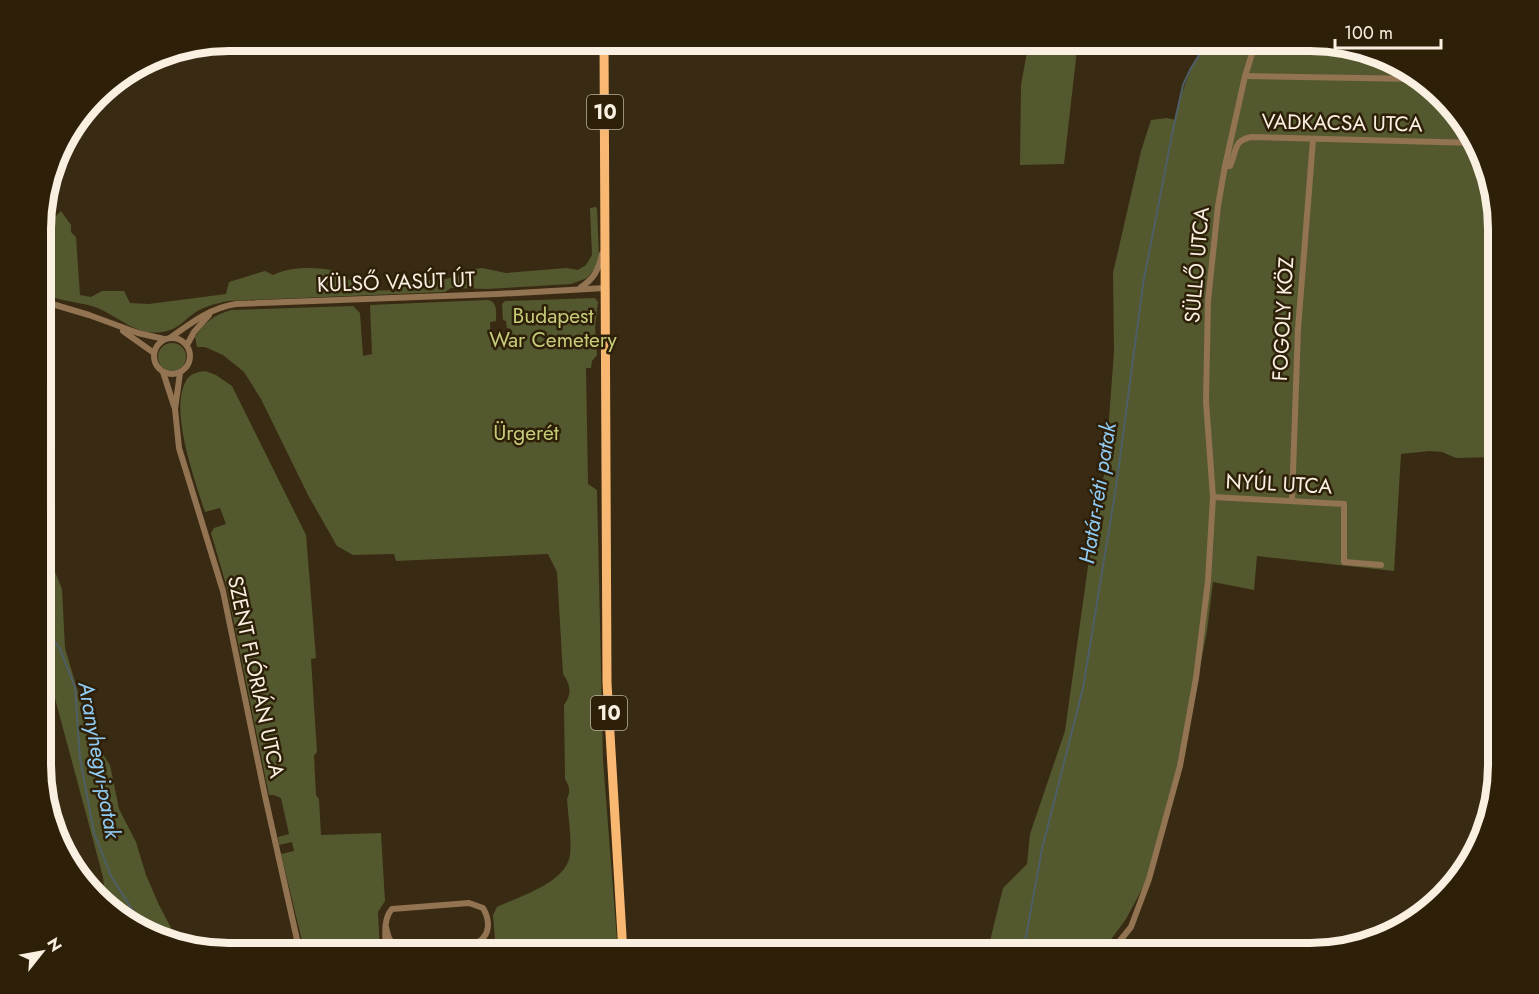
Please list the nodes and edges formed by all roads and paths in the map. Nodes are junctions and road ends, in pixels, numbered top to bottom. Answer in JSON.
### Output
{"nodes":[{"id":1,"x":604,"y":51,"type":"edge"},
{"id":2,"x":1253,"y":51,"type":"edge"},
{"id":3,"x":1245,"y":76,"type":"junction"},
{"id":4,"x":1405,"y":79,"type":"edge"},
{"id":5,"x":1313,"y":140,"type":"junction"},
{"id":6,"x":1465,"y":143,"type":"edge"},
{"id":7,"x":1225,"y":166,"type":"junction"},
{"id":8,"x":605,"y":240,"type":"junction"},
{"id":9,"x":605,"y":288,"type":"junction"},
{"id":10,"x":578,"y":289,"type":"junction"},
{"id":11,"x":51,"y":304,"type":"edge"},
{"id":12,"x":216,"y":308,"type":"junction"},
{"id":13,"x":116,"y":327,"type":"junction"},
{"id":14,"x":167,"y":339,"type":"junction"},
{"id":15,"x":187,"y":345,"type":"junction"},
{"id":16,"x":154,"y":353,"type":"junction"},
{"id":17,"x":163,"y":372,"type":"junction"},
{"id":18,"x":180,"y":373,"type":"junction"},
{"id":19,"x":175,"y":409,"type":"junction"},
{"id":20,"x":1213,"y":497,"type":"junction"},
{"id":21,"x":1292,"y":501,"type":"junction"},
{"id":22,"x":1381,"y":565,"type":"dead end"},
{"id":23,"x":386,"y":927,"type":"junction"},
{"id":24,"x":298,"y":943,"type":"edge"},
{"id":25,"x":387,"y":943,"type":"edge"},
{"id":26,"x":393,"y":943,"type":"edge"},
{"id":27,"x":478,"y":943,"type":"edge"},
{"id":28,"x":622,"y":943,"type":"edge"},
{"id":29,"x":1118,"y":943,"type":"edge"}],
"edges":[{"from":1,"to":8,"type":"main road","number":"10"},
{"from":2,"to":3,"type":"street","name":"SÜLLŐ UTCA"},
{"from":3,"to":4,"type":"street"},
{"from":3,"to":7,"type":"street","name":"SÜLLŐ UTCA"},
{"from":5,"to":6,"type":"street","name":"VADKACSA UTCA"},
{"from":5,"to":7,"type":"street","name":"VADKACSA UTCA"},
{"from":5,"to":21,"type":"street","name":"FOGOLY KÖZ"},
{"from":7,"to":20,"type":"street","name":"SÜLLŐ UTCA"},
{"from":8,"to":9,"type":"main road","number":"10"},
{"from":8,"to":10,"type":"street"},
{"from":9,"to":10,"type":"street","name":"KÜLSŐ VASÚT ÚT"},
{"from":9,"to":28,"type":"main road","number":"10"},
{"from":10,"to":12,"type":"street","name":"KÜLSŐ VASÚT ÚT"},
{"from":11,"to":13,"type":"street"},
{"from":12,"to":14,"type":"street","name":"KÜLSŐ VASÚT ÚT"},
{"from":12,"to":15,"type":"street"},
{"from":13,"to":14,"type":"street"},
{"from":13,"to":16,"type":"street"},
{"from":14,"to":15,"type":"street"},
{"from":14,"to":16,"type":"street"},
{"from":15,"to":18,"type":"street"},
{"from":16,"to":17,"type":"street"},
{"from":17,"to":18,"type":"street"},
{"from":17,"to":19,"type":"street","name":"SZENT FLÓRIÁN UTCA"},
{"from":18,"to":19,"type":"street","name":"SZENT FLÓRIÁN UTCA"},
{"from":19,"to":24,"type":"street","name":"SZENT FLÓRIÁN UTCA"},
{"from":20,"to":21,"type":"street","name":"NYÚL UTCA"},
{"from":20,"to":29,"type":"street","name":"SÜLLŐ UTCA"},
{"from":21,"to":22,"type":"street","name":"NYÚL UTCA"},
{"from":23,"to":25,"type":"street"},
{"from":23,"to":26,"type":"street"},
{"from":23,"to":27,"type":"street"}]}
